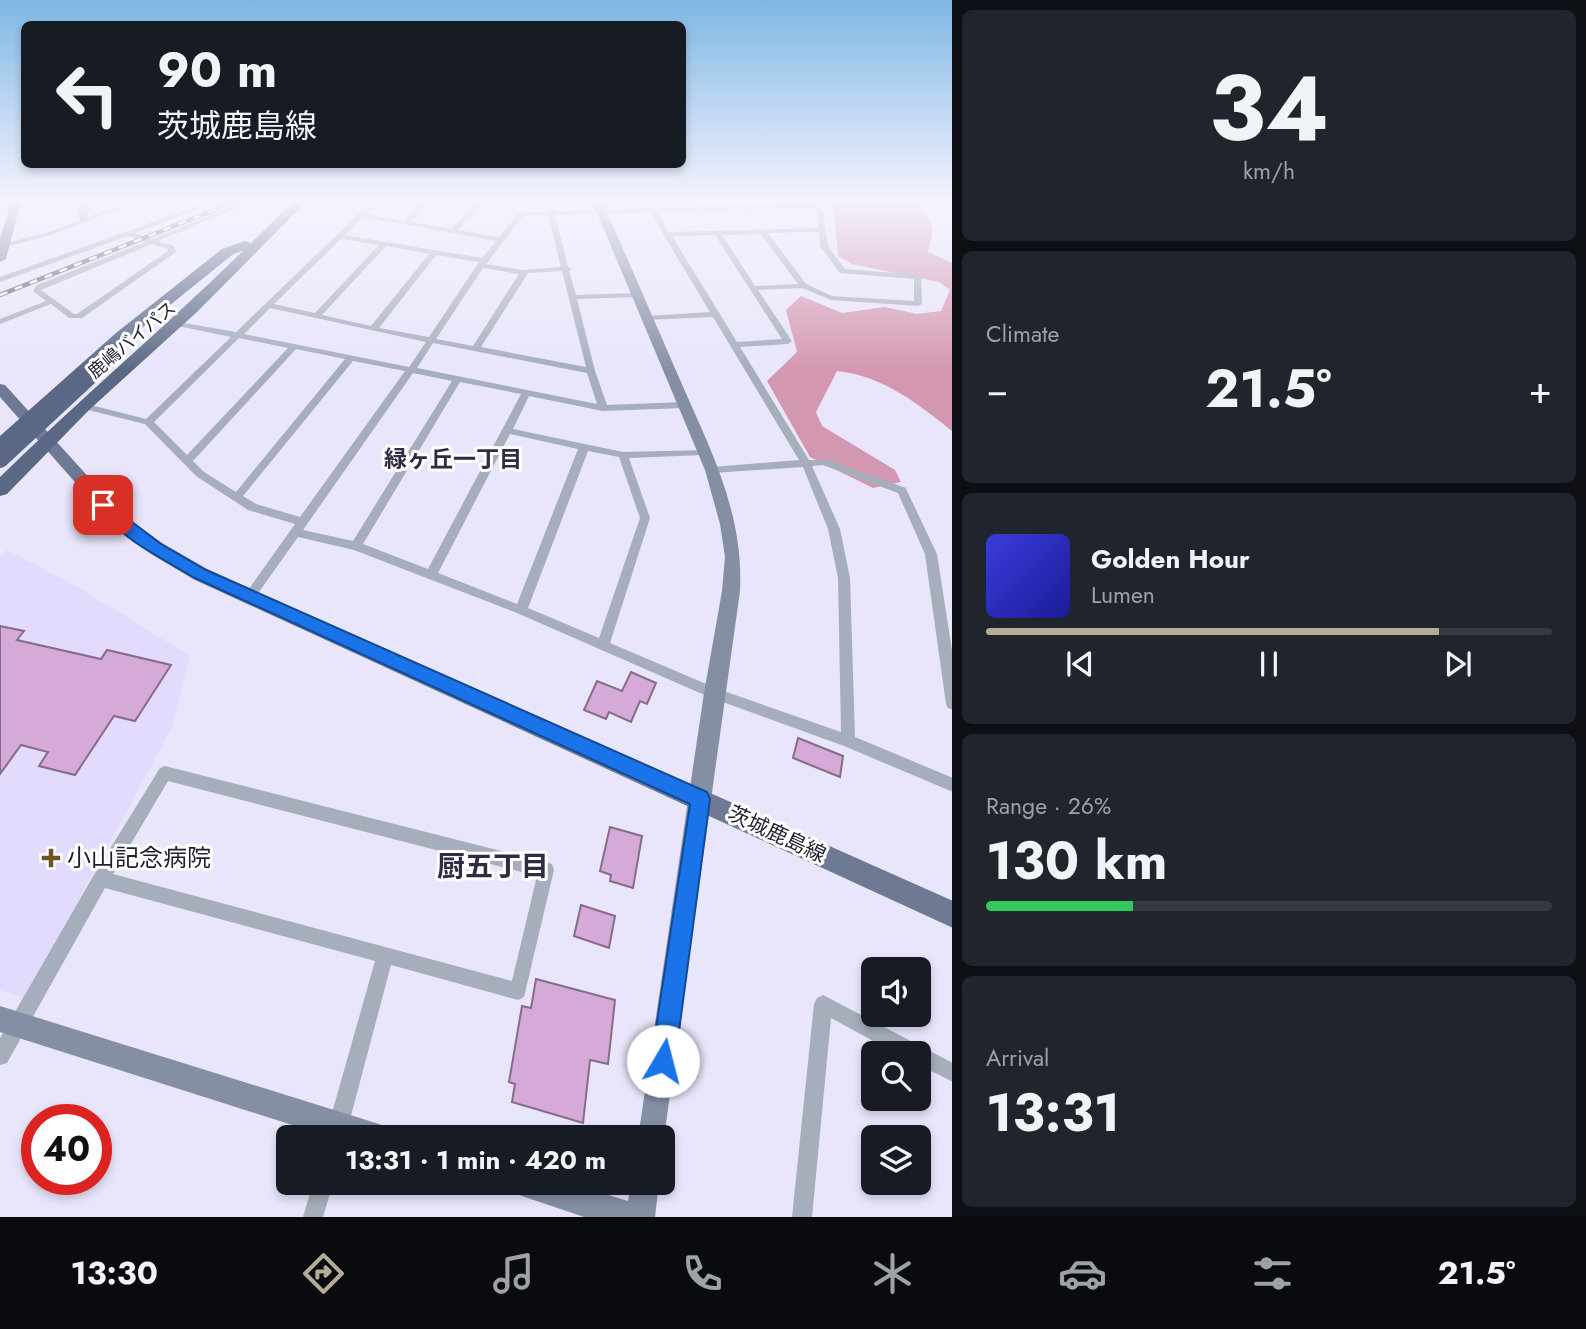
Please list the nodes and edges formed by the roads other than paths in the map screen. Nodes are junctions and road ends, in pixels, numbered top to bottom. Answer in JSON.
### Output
{"nodes":[{"id":1,"x":63,"y":258,"type":"edge"},
{"id":2,"x":113,"y":258,"type":"edge"},
{"id":3,"x":164,"y":258,"type":"edge"},
{"id":4,"x":219,"y":258,"type":"edge"},
{"id":5,"x":230,"y":258,"type":"edge"},
{"id":6,"x":243,"y":258,"type":"edge"},
{"id":7,"x":316,"y":258,"type":"edge"},
{"id":8,"x":371,"y":258,"type":"edge"},
{"id":9,"x":430,"y":258,"type":"edge"},
{"id":10,"x":457,"y":258,"type":"edge"},
{"id":11,"x":487,"y":258,"type":"edge"},
{"id":12,"x":564,"y":258,"type":"edge"},
{"id":13,"x":621,"y":258,"type":"edge"},
{"id":14,"x":681,"y":258,"type":"edge"},
{"id":15,"x":734,"y":258,"type":"edge"},
{"id":16,"x":782,"y":258,"type":"edge"},
{"id":17,"x":833,"y":258,"type":"edge"},
{"id":18,"x":483,"y":263,"type":"junction"},
{"id":19,"x":567,"y":269,"type":"junction"},
{"id":20,"x":524,"y":273,"type":"junction"},
{"id":21,"x":0,"y":280,"type":"edge"},
{"id":22,"x":803,"y":286,"type":"junction"},
{"id":23,"x":754,"y":288,"type":"junction"},
{"id":24,"x":636,"y":295,"type":"junction"},
{"id":25,"x":574,"y":297,"type":"junction"},
{"id":26,"x":52,"y":301,"type":"junction"},
{"id":27,"x":267,"y":305,"type":"junction"},
{"id":28,"x":715,"y":314,"type":"junction"},
{"id":29,"x":318,"y":316,"type":"junction"},
{"id":30,"x":646,"y":318,"type":"junction"},
{"id":31,"x":0,"y":322,"type":"edge"},
{"id":32,"x":176,"y":323,"type":"junction"},
{"id":33,"x":373,"y":330,"type":"junction"},
{"id":34,"x":238,"y":334,"type":"junction"},
{"id":35,"x":431,"y":340,"type":"junction"},
{"id":36,"x":734,"y":345,"type":"junction"},
{"id":37,"x":294,"y":346,"type":"junction"},
{"id":38,"x":475,"y":350,"type":"junction"},
{"id":39,"x":351,"y":358,"type":"junction"},
{"id":40,"x":411,"y":370,"type":"junction"},
{"id":41,"x":591,"y":371,"type":"junction"},
{"id":42,"x":457,"y":380,"type":"junction"},
{"id":43,"x":0,"y":388,"type":"edge"},
{"id":44,"x":527,"y":392,"type":"junction"},
{"id":45,"x":683,"y":405,"type":"junction"},
{"id":46,"x":83,"y":406,"type":"junction"},
{"id":47,"x":603,"y":408,"type":"junction"},
{"id":48,"x":27,"y":421,"type":"junction"},
{"id":49,"x":148,"y":422,"type":"junction"},
{"id":50,"x":509,"y":430,"type":"junction"},
{"id":51,"x":46,"y":443,"type":"junction"},
{"id":52,"x":0,"y":446,"type":"edge"},
{"id":53,"x":584,"y":447,"type":"junction"},
{"id":54,"x":703,"y":452,"type":"junction"},
{"id":55,"x":622,"y":455,"type":"junction"},
{"id":56,"x":0,"y":459,"type":"edge"},
{"id":57,"x":187,"y":462,"type":"junction"},
{"id":58,"x":806,"y":463,"type":"junction"},
{"id":59,"x":712,"y":470,"type":"junction"},
{"id":60,"x":0,"y":489,"type":"edge"},
{"id":61,"x":237,"y":497,"type":"junction"},
{"id":62,"x":298,"y":527,"type":"junction"},
{"id":63,"x":356,"y":546,"type":"junction"},
{"id":64,"x":430,"y":576,"type":"junction"},
{"id":65,"x":250,"y":596,"type":"junction"},
{"id":66,"x":521,"y":610,"type":"junction"},
{"id":67,"x":946,"y":625,"type":"edge"},
{"id":68,"x":603,"y":646,"type":"junction"},
{"id":69,"x":714,"y":693,"type":"junction"},
{"id":70,"x":952,"y":693,"type":"edge"},
{"id":71,"x":848,"y":741,"type":"junction"},
{"id":72,"x":952,"y":785,"type":"edge"},
{"id":73,"x":701,"y":799,"type":"junction"},
{"id":74,"x":101,"y":879,"type":"junction"},
{"id":75,"x":952,"y":915,"type":"edge"},
{"id":76,"x":385,"y":955,"type":"junction"},
{"id":77,"x":10,"y":1022,"type":"edge"},
{"id":78,"x":892,"y":1041,"type":"edge"},
{"id":79,"x":0,"y":1056,"type":"edge"},
{"id":80,"x":931,"y":1061,"type":"edge"},
{"id":81,"x":952,"y":1072,"type":"edge"},
{"id":82,"x":319,"y":1125,"type":"edge"},
{"id":83,"x":339,"y":1125,"type":"edge"},
{"id":84,"x":654,"y":1125,"type":"edge"},
{"id":85,"x":319,"y":1195,"type":"edge"},
{"id":86,"x":561,"y":1195,"type":"edge"},
{"id":87,"x":643,"y":1195,"type":"edge"},
{"id":88,"x":313,"y":1217,"type":"edge"},
{"id":89,"x":631,"y":1217,"type":"edge"},
{"id":90,"x":640,"y":1217,"type":"edge"},
{"id":91,"x":802,"y":1217,"type":"edge"}],
"edges":[{"from":1,"to":21,"type":"street"},
{"from":2,"to":26,"type":"street"},
{"from":3,"to":26,"type":"street"},
{"from":4,"to":48,"type":"highway"},
{"from":5,"to":56,"type":"highway","name":"鹿嶋バイパス","bridge":true},
{"from":6,"to":32,"type":"highway"},
{"from":7,"to":27,"type":"street"},
{"from":8,"to":29,"type":"street"},
{"from":9,"to":33,"type":"street"},
{"from":10,"to":18,"type":"street"},
{"from":11,"to":18,"type":"street"},
{"from":12,"to":19,"type":"street"},
{"from":13,"to":24,"type":"street"},
{"from":14,"to":28,"type":"street"},
{"from":15,"to":23,"type":"street"},
{"from":16,"to":22,"type":"street"},
{"from":17,"to":22,"type":"street"},
{"from":18,"to":20,"type":"street"},
{"from":18,"to":35,"type":"street"},
{"from":19,"to":20,"type":"street"},
{"from":19,"to":25,"type":"street"},
{"from":20,"to":38,"type":"street"},
{"from":22,"to":23,"type":"street"},
{"from":23,"to":36,"type":"street"},
{"from":24,"to":25,"type":"street"},
{"from":24,"to":30,"type":"street"},
{"from":25,"to":41,"type":"street"},
{"from":26,"to":31,"type":"street"},
{"from":27,"to":29,"type":"street"},
{"from":27,"to":34,"type":"street"},
{"from":28,"to":30,"type":"street"},
{"from":28,"to":36,"type":"street"},
{"from":29,"to":33,"type":"street"},
{"from":30,"to":45,"type":"street"},
{"from":32,"to":34,"type":"street"},
{"from":32,"to":46,"type":"highway"},
{"from":33,"to":35,"type":"street"},
{"from":34,"to":37,"type":"street"},
{"from":34,"to":49,"type":"street"},
{"from":35,"to":38,"type":"street"},
{"from":35,"to":40,"type":"street"},
{"from":36,"to":58,"type":"street"},
{"from":37,"to":39,"type":"street"},
{"from":37,"to":57,"type":"street"},
{"from":38,"to":41,"type":"street"},
{"from":39,"to":40,"type":"street"},
{"from":39,"to":61,"type":"street"},
{"from":40,"to":42,"type":"street"},
{"from":40,"to":62,"type":"street"},
{"from":41,"to":47,"type":"street"},
{"from":42,"to":44,"type":"street"},
{"from":42,"to":63,"type":"street"},
{"from":43,"to":48,"type":"main road","name":"茨城鹿島線"},
{"from":44,"to":47,"type":"street"},
{"from":44,"to":50,"type":"street"},
{"from":45,"to":47,"type":"street"},
{"from":45,"to":54,"type":"street"},
{"from":46,"to":49,"type":"street"},
{"from":46,"to":51,"type":"highway"},
{"from":48,"to":51,"type":"main road","name":"茨城鹿島線"},
{"from":48,"to":52,"type":"highway"},
{"from":49,"to":57,"type":"street"},
{"from":50,"to":53,"type":"street"},
{"from":50,"to":64,"type":"street"},
{"from":51,"to":60,"type":"highway"},
{"from":51,"to":65,"type":"main road","name":"茨城鹿島線"},
{"from":53,"to":55,"type":"street"},
{"from":53,"to":66,"type":"street"},
{"from":54,"to":55,"type":"street"},
{"from":54,"to":59,"type":"street"},
{"from":55,"to":68,"type":"street"},
{"from":57,"to":61,"type":"street"},
{"from":58,"to":59,"type":"street"},
{"from":58,"to":67,"type":"street"},
{"from":58,"to":71,"type":"street"},
{"from":59,"to":69,"type":"street"},
{"from":61,"to":62,"type":"street"},
{"from":62,"to":63,"type":"street"},
{"from":62,"to":65,"type":"street"},
{"from":63,"to":64,"type":"street"},
{"from":64,"to":66,"type":"street"},
{"from":65,"to":73,"type":"main road","name":"茨城鹿島線"},
{"from":66,"to":68,"type":"street"},
{"from":67,"to":70,"type":"street"},
{"from":68,"to":69,"type":"street"},
{"from":69,"to":71,"type":"street"},
{"from":69,"to":73,"type":"street"},
{"from":71,"to":72,"type":"street"},
{"from":73,"to":75,"type":"main road","name":"茨城鹿島線"},
{"from":73,"to":84,"type":"street"},
{"from":74,"to":76,"type":"street"},
{"from":74,"to":76,"type":"street"},
{"from":74,"to":77,"type":"street"},
{"from":76,"to":83,"type":"street"},
{"from":77,"to":79,"type":"street"},
{"from":77,"to":82,"type":"street"},
{"from":78,"to":91,"type":"street"},
{"from":80,"to":81,"type":"street"},
{"from":85,"to":88,"type":"street"},
{"from":86,"to":89,"type":"street"},
{"from":87,"to":90,"type":"street"}]}
